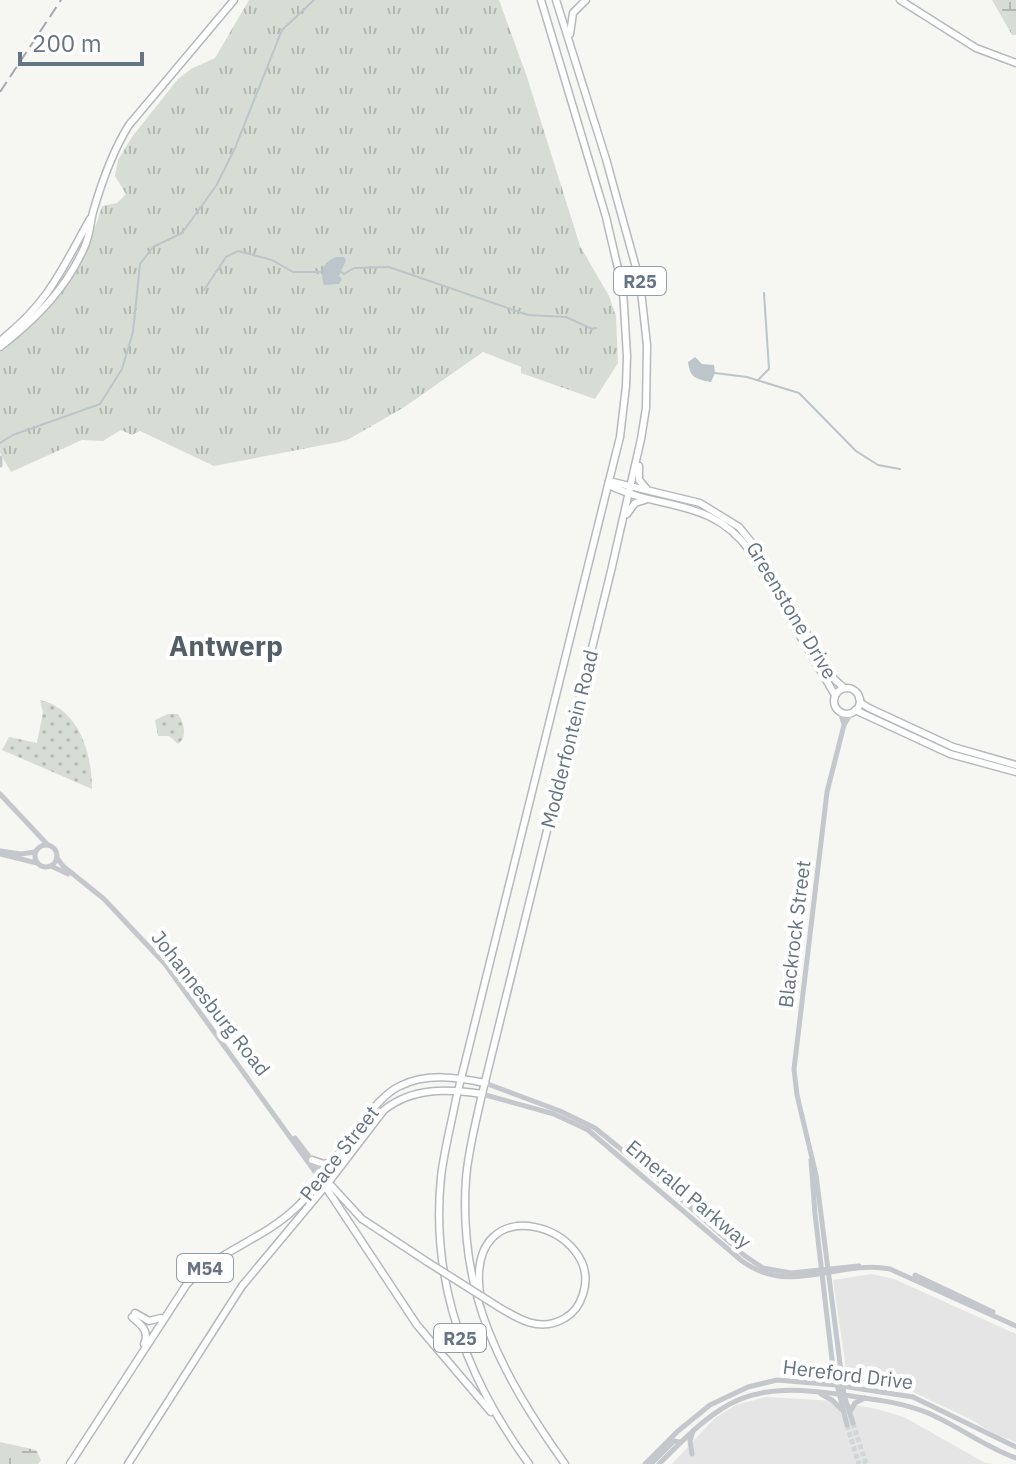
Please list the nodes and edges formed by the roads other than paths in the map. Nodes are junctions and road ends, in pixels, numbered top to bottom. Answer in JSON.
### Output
{"nodes":[{"id":1,"x":234,"y":0,"type":"edge"},
{"id":2,"x":541,"y":0,"type":"edge"},
{"id":3,"x":556,"y":0,"type":"edge"},
{"id":4,"x":586,"y":0,"type":"edge"},
{"id":5,"x":900,"y":0,"type":"edge"},
{"id":6,"x":572,"y":49,"type":"junction"},
{"id":7,"x":1016,"y":63,"type":"edge"},
{"id":8,"x":92,"y":216,"type":"junction"},
{"id":9,"x":0,"y":341,"type":"edge"},
{"id":10,"x":0,"y":347,"type":"edge"},
{"id":11,"x":641,"y":439,"type":"junction"},
{"id":12,"x":609,"y":483,"type":"junction"},
{"id":13,"x":630,"y":490,"type":"junction"},
{"id":14,"x":650,"y":490,"type":"junction"},
{"id":15,"x":657,"y":500,"type":"junction"},
{"id":16,"x":611,"y":571,"type":"junction"},
{"id":17,"x":844,"y":688,"type":"junction"},
{"id":18,"x":835,"y":695,"type":"junction"},
{"id":19,"x":859,"y":698,"type":"junction"},
{"id":20,"x":840,"y":712,"type":"junction"},
{"id":21,"x":853,"y":712,"type":"junction"},
{"id":22,"x":844,"y":725,"type":"junction"},
{"id":23,"x":1016,"y":765,"type":"edge"},
{"id":24,"x":1016,"y":772,"type":"edge"},
{"id":25,"x":0,"y":794,"type":"edge"},
{"id":26,"x":37,"y":833,"type":"junction"},
{"id":27,"x":48,"y":845,"type":"junction"},
{"id":28,"x":40,"y":846,"type":"junction"},
{"id":29,"x":0,"y":852,"type":"edge"},
{"id":30,"x":35,"y":852,"type":"junction"},
{"id":31,"x":12,"y":855,"type":"junction"},
{"id":32,"x":57,"y":858,"type":"junction"},
{"id":33,"x":37,"y":863,"type":"junction"},
{"id":34,"x":51,"y":866,"type":"junction"},
{"id":35,"x":128,"y":924,"type":"junction"},
{"id":36,"x":461,"y":1078,"type":"junction"},
{"id":37,"x":485,"y":1083,"type":"junction"},
{"id":38,"x":458,"y":1091,"type":"junction"},
{"id":39,"x":482,"y":1094,"type":"junction"},
{"id":40,"x":267,"y":1103,"type":"junction"},
{"id":41,"x":312,"y":1160,"type":"junction"},
{"id":42,"x":335,"y":1162,"type":"junction"},
{"id":43,"x":324,"y":1181,"type":"junction"},
{"id":44,"x":314,"y":1199,"type":"junction"},
{"id":45,"x":335,"y":1201,"type":"junction"},
{"id":46,"x":824,"y":1271,"type":"junction"},
{"id":47,"x":169,"y":1310,"type":"junction"},
{"id":48,"x":484,"y":1320,"type":"junction"},
{"id":49,"x":1016,"y":1325,"type":"edge"},
{"id":50,"x":140,"y":1355,"type":"junction"},
{"id":51,"x":833,"y":1368,"type":"junction"},
{"id":52,"x":797,"y":1381,"type":"junction"},
{"id":53,"x":839,"y":1385,"type":"junction"},
{"id":54,"x":806,"y":1390,"type":"junction"},
{"id":55,"x":841,"y":1394,"type":"junction"},
{"id":56,"x":866,"y":1398,"type":"junction"},
{"id":57,"x":842,"y":1410,"type":"junction"},
{"id":58,"x":850,"y":1414,"type":"junction"},
{"id":59,"x":496,"y":1417,"type":"junction"},
{"id":60,"x":696,"y":1427,"type":"junction"},
{"id":61,"x":680,"y":1442,"type":"junction"},
{"id":62,"x":1016,"y":1447,"type":"edge"},
{"id":63,"x":692,"y":1454,"type":"dead end"},
{"id":64,"x":1016,"y":1458,"type":"edge"},
{"id":65,"x":70,"y":1464,"type":"edge"},
{"id":66,"x":128,"y":1464,"type":"edge"},
{"id":67,"x":529,"y":1464,"type":"edge"},
{"id":68,"x":565,"y":1464,"type":"edge"},
{"id":69,"x":645,"y":1464,"type":"edge"},
{"id":70,"x":651,"y":1464,"type":"edge"},
{"id":71,"x":659,"y":1464,"type":"edge"}],
"edges":[{"from":1,"to":8,"type":"main road"},
{"from":2,"to":12,"type":"main road","name":"Modderfontein Road","number":"R25"},
{"from":3,"to":6,"type":"main road","name":"Modderfontein Road","number":"R25"},
{"from":4,"to":6,"type":"main road"},
{"from":5,"to":7,"type":"main road"},
{"from":6,"to":11,"type":"main road","name":"Modderfontein Road","number":"R25"},
{"from":8,"to":9,"type":"main road"},
{"from":8,"to":10,"type":"main road"},
{"from":11,"to":13,"type":"main road","name":"Modderfontein Road","number":"R25"},
{"from":11,"to":14,"type":"main road"},
{"from":12,"to":13,"type":"main road","name":"Greenstone Drive"},
{"from":12,"to":36,"type":"main road","name":"Modderfontein Road","number":"R25"},
{"from":13,"to":14,"type":"main road","name":"Greenstone Drive"},
{"from":13,"to":15,"type":"main road","name":"Greenstone Drive"},
{"from":13,"to":16,"type":"main road","name":"Modderfontein Road","number":"R25"},
{"from":14,"to":17,"type":"main road","name":"Greenstone Drive"},
{"from":15,"to":16,"type":"main road"},
{"from":15,"to":18,"type":"main road","name":"Greenstone Drive"},
{"from":16,"to":37,"type":"main road","name":"Modderfontein Road","number":"R25"},
{"from":17,"to":18,"type":"main road"},
{"from":17,"to":19,"type":"main road"},
{"from":18,"to":20,"type":"main road"},
{"from":19,"to":21,"type":"main road"},
{"from":19,"to":23,"type":"main road"},
{"from":20,"to":21,"type":"main road"},
{"from":20,"to":22,"type":"street","name":"Blackrock Street"},
{"from":21,"to":22,"type":"street","name":"Blackrock Street"},
{"from":21,"to":24,"type":"main road"},
{"from":22,"to":46,"type":"street","name":"Blackrock Street"},
{"from":25,"to":26,"type":"street"},
{"from":26,"to":27,"type":"street"},
{"from":26,"to":28,"type":"street"},
{"from":27,"to":28,"type":"street"},
{"from":27,"to":32,"type":"street"},
{"from":28,"to":30,"type":"street"},
{"from":29,"to":31,"type":"street"},
{"from":30,"to":31,"type":"street"},
{"from":30,"to":33,"type":"street"},
{"from":31,"to":33,"type":"street"},
{"from":32,"to":34,"type":"street"},
{"from":32,"to":35,"type":"street","name":"Johannesburg Road"},
{"from":33,"to":34,"type":"street"},
{"from":34,"to":35,"type":"street","name":"Johannesburg Road"},
{"from":35,"to":40,"type":"street","name":"Johannesburg Road"},
{"from":36,"to":37,"type":"main road","name":"Peace Street","number":"M54"},
{"from":36,"to":38,"type":"main road","name":"Modderfontein Road","number":"R25"},
{"from":36,"to":42,"type":"main road","name":"Peace Street","number":"M54"},
{"from":37,"to":39,"type":"main road","name":"Modderfontein Road","number":"R25"},
{"from":37,"to":46,"type":"street","name":"Emerald Parkway"},
{"from":38,"to":39,"type":"main road","name":"Peace Street","number":"M54"},
{"from":38,"to":43,"type":"main road","name":"Peace Street","number":"M54"},
{"from":38,"to":59,"type":"main road","name":"Modderfontein Road","number":"R25"},
{"from":39,"to":46,"type":"street","name":"Emerald Parkway"},
{"from":39,"to":48,"type":"main road","name":"Modderfontein Road","number":"R25"},
{"from":40,"to":41,"type":"street","name":"Johannesburg Road"},
{"from":40,"to":43,"type":"street","name":"Johannesburg Road"},
{"from":41,"to":42,"type":"main road"},
{"from":41,"to":43,"type":"street","name":"Johannesburg Road"},
{"from":42,"to":43,"type":"main road","name":"Peace Street","number":"M54"},
{"from":43,"to":44,"type":"main road","name":"Peace Street","number":"M54"},
{"from":43,"to":45,"type":"main road"},
{"from":43,"to":47,"type":"main road","name":"Peace Street","number":"M54"},
{"from":43,"to":48,"type":"main road","bridge":true},
{"from":44,"to":45,"type":"main road"},
{"from":44,"to":66,"type":"main road","name":"Peace Street","number":"M54"},
{"from":45,"to":59,"type":"main road"},
{"from":46,"to":49,"type":"street","name":"Emerald Parkway"},
{"from":46,"to":51,"type":"street","name":"Blackrock Street"},
{"from":46,"to":53,"type":"street","name":"Blackrock Street"},
{"from":47,"to":50,"type":"main road","name":"Peace Street","number":"M54"},
{"from":47,"to":50,"type":"main road"},
{"from":48,"to":68,"type":"main road","name":"Modderfontein Road","number":"R25"},
{"from":50,"to":65,"type":"main road","name":"Peace Street","number":"M54"},
{"from":51,"to":52,"type":"street"},
{"from":51,"to":53,"type":"street","name":"Blackrock Street"},
{"from":52,"to":53,"type":"street","name":"Hereford Drive"},
{"from":52,"to":69,"type":"street","name":"Hereford Drive"},
{"from":53,"to":55,"type":"street","name":"Blackrock Street"},
{"from":53,"to":62,"type":"street","name":"Hereford Drive"},
{"from":54,"to":55,"type":"street","name":"Hereford Drive"},
{"from":54,"to":57,"type":"street"},
{"from":54,"to":60,"type":"street","name":"Hereford Drive"},
{"from":55,"to":56,"type":"street","name":"Hereford Drive"},
{"from":55,"to":57,"type":"street","name":"Blackrock Street"},
{"from":55,"to":58,"type":"street","name":"Blackrock Street"},
{"from":56,"to":58,"type":"street"},
{"from":56,"to":64,"type":"street","name":"Hereford Drive"},
{"from":57,"to":58,"type":"street","name":"Blackrock Street"},
{"from":59,"to":67,"type":"main road","name":"Modderfontein Road","number":"R25"},
{"from":60,"to":61,"type":"street","name":"Hereford Drive"},
{"from":60,"to":63,"type":"street"},
{"from":61,"to":70,"type":"street"},
{"from":61,"to":71,"type":"street","name":"Hereford Drive"}]}
